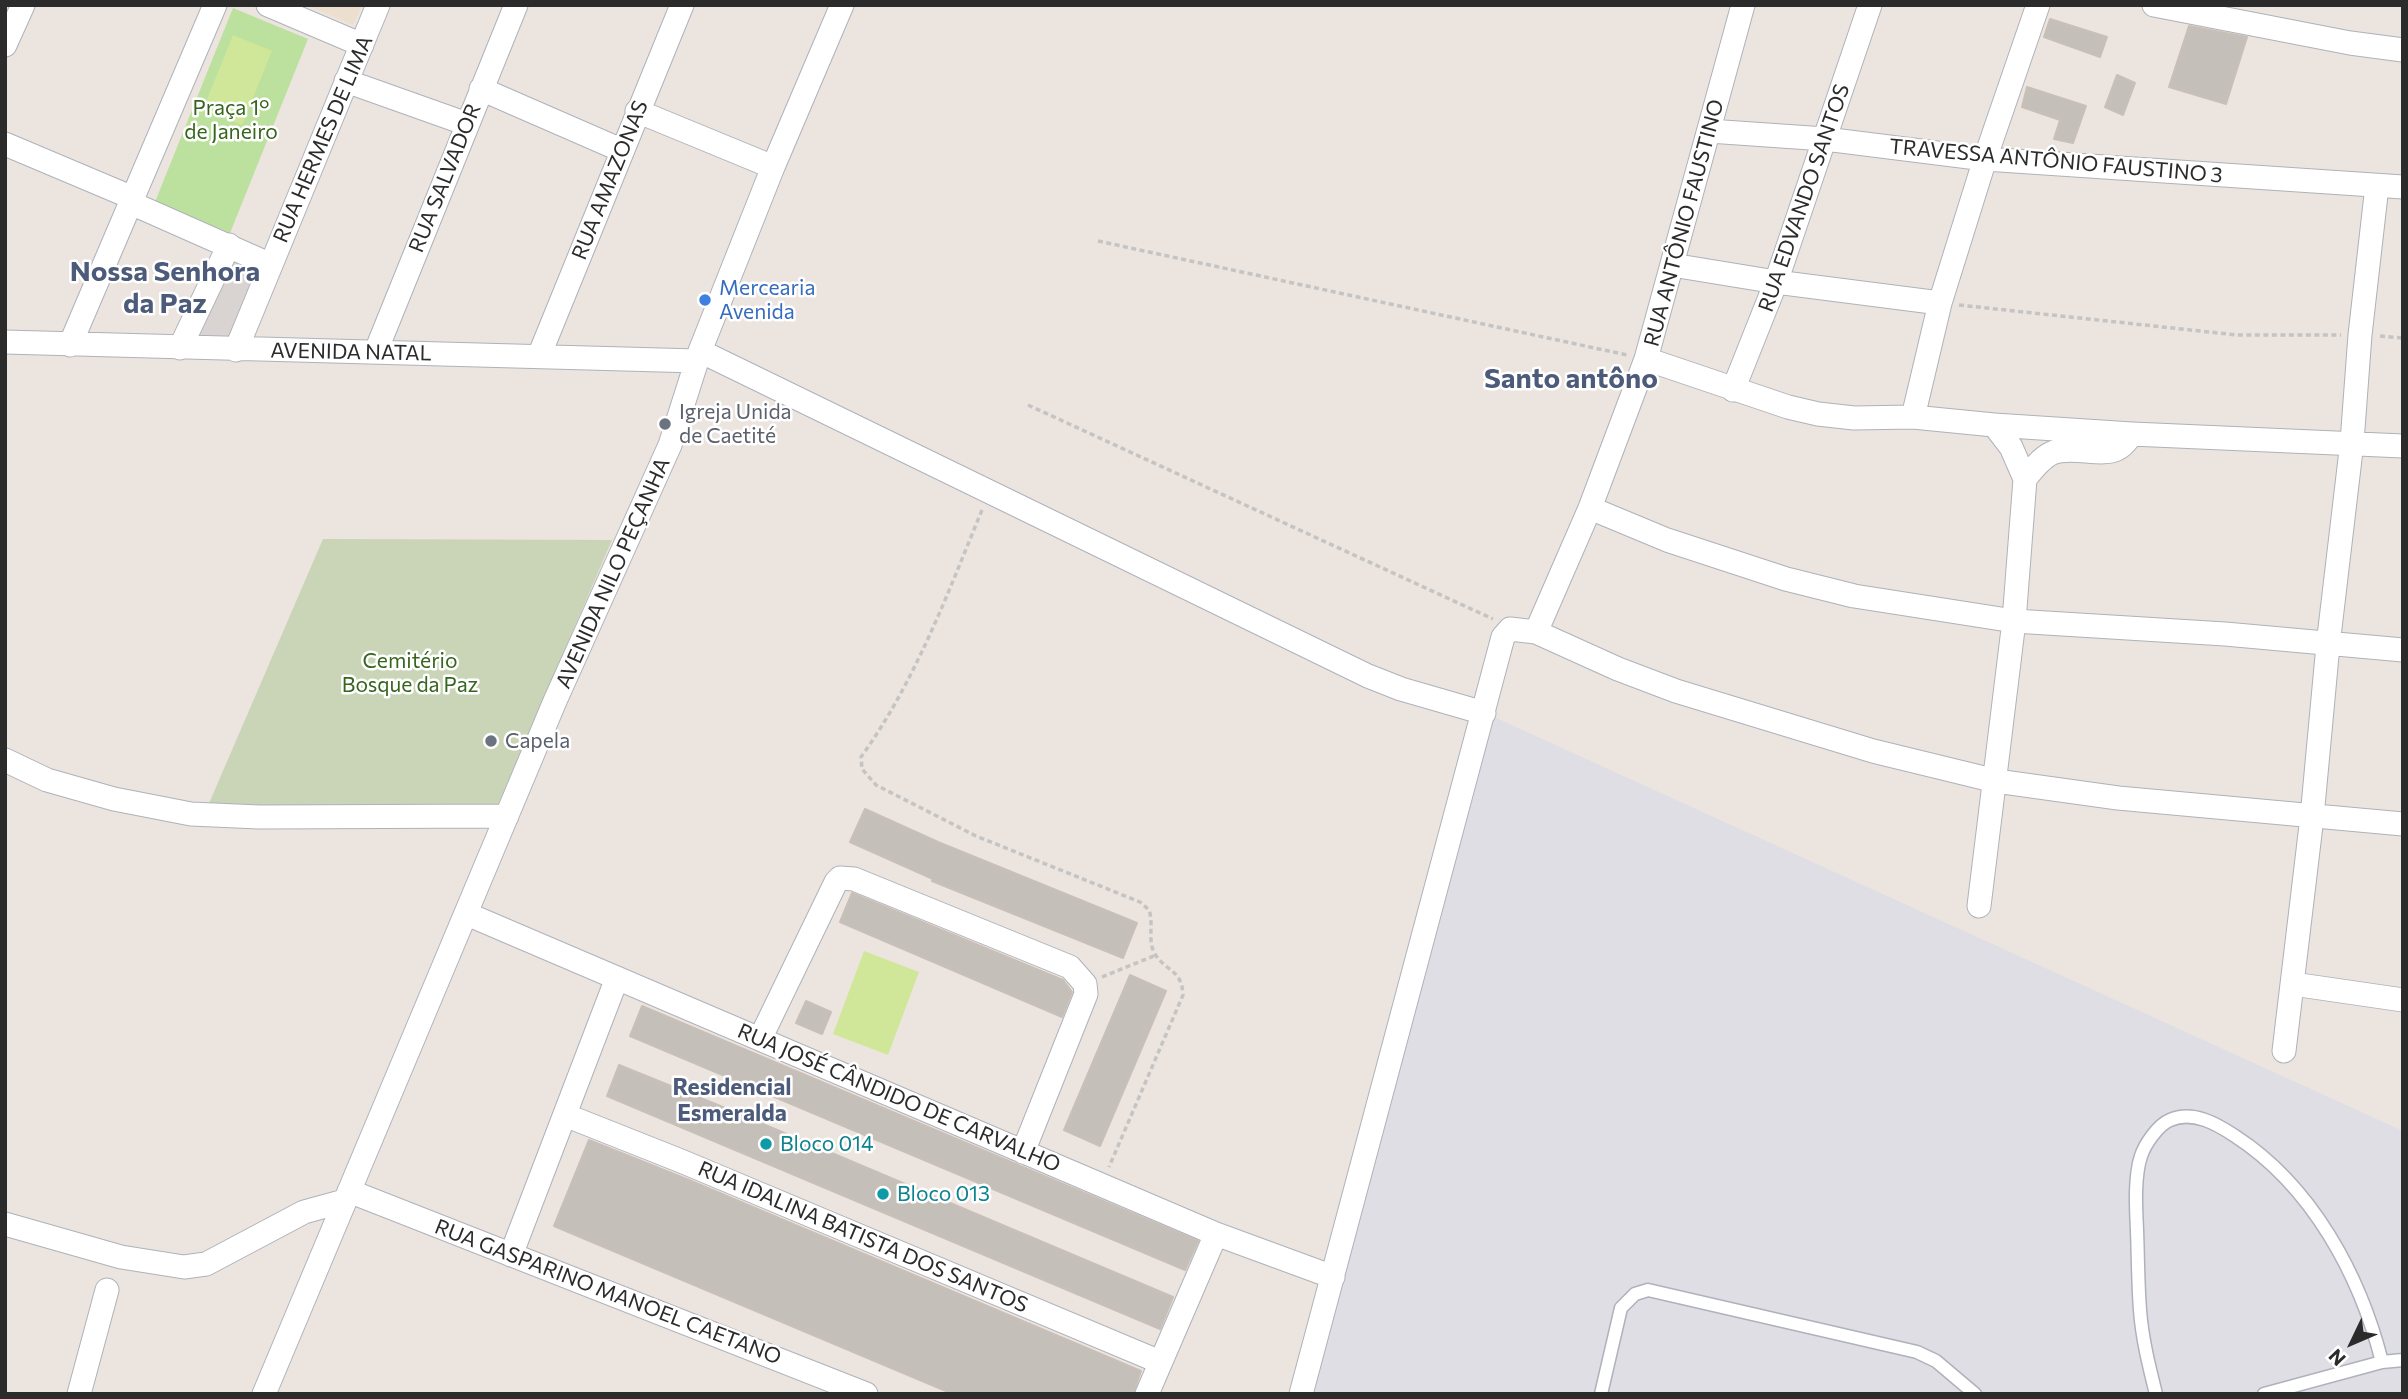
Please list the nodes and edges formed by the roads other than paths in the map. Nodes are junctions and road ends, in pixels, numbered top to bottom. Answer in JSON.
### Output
{"nodes":[{"id":1,"x":23,"y":5,"type":"edge"},
{"id":2,"x":215,"y":5,"type":"edge"},
{"id":3,"x":268,"y":5,"type":"edge"},
{"id":4,"x":378,"y":5,"type":"edge"},
{"id":5,"x":516,"y":5,"type":"edge"},
{"id":6,"x":682,"y":5,"type":"edge"},
{"id":7,"x":842,"y":5,"type":"edge"},
{"id":8,"x":1743,"y":5,"type":"edge"},
{"id":9,"x":1870,"y":5,"type":"edge"},
{"id":10,"x":2038,"y":5,"type":"edge"},
{"id":11,"x":2154,"y":5,"type":"edge"},
{"id":12,"x":362,"y":45,"type":"junction"},
{"id":13,"x":5,"y":46,"type":"edge"},
{"id":14,"x":2403,"y":50,"type":"edge"},
{"id":15,"x":346,"y":81,"type":"junction"},
{"id":16,"x":481,"y":89,"type":"junction"},
{"id":17,"x":638,"y":111,"type":"junction"},
{"id":18,"x":467,"y":124,"type":"junction"},
{"id":19,"x":1709,"y":131,"type":"junction"},
{"id":20,"x":1825,"y":139,"type":"junction"},
{"id":21,"x":5,"y":144,"type":"edge"},
{"id":22,"x":621,"y":150,"type":"junction"},
{"id":23,"x":1985,"y":159,"type":"junction"},
{"id":24,"x":773,"y":166,"type":"junction"},
{"id":25,"x":2377,"y":186,"type":"junction"},
{"id":26,"x":2403,"y":187,"type":"edge"},
{"id":27,"x":132,"y":200,"type":"junction"},
{"id":28,"x":229,"y":244,"type":"junction"},
{"id":29,"x":271,"y":265,"type":"junction"},
{"id":30,"x":1672,"y":265,"type":"junction"},
{"id":31,"x":1776,"y":282,"type":"junction"},
{"id":32,"x":1940,"y":303,"type":"junction"},
{"id":33,"x":5,"y":342,"type":"edge"},
{"id":34,"x":70,"y":345,"type":"junction"},
{"id":35,"x":180,"y":348,"type":"junction"},
{"id":36,"x":236,"y":350,"type":"junction"},
{"id":37,"x":376,"y":351,"type":"junction"},
{"id":38,"x":539,"y":356,"type":"junction"},
{"id":39,"x":699,"y":356,"type":"junction"},
{"id":40,"x":1646,"y":359,"type":"junction"},
{"id":41,"x":1733,"y":390,"type":"junction"},
{"id":42,"x":1913,"y":417,"type":"junction"},
{"id":43,"x":1994,"y":425,"type":"junction"},
{"id":44,"x":2132,"y":434,"type":"junction"},
{"id":45,"x":2352,"y":442,"type":"junction"},
{"id":46,"x":2403,"y":446,"type":"edge"},
{"id":47,"x":2025,"y":479,"type":"junction"},
{"id":48,"x":1590,"y":508,"type":"junction"},
{"id":49,"x":2014,"y":621,"type":"junction"},
{"id":50,"x":1525,"y":631,"type":"junction"},
{"id":51,"x":2328,"y":645,"type":"junction"},
{"id":52,"x":2403,"y":650,"type":"edge"},
{"id":53,"x":1484,"y":713,"type":"junction"},
{"id":54,"x":5,"y":760,"type":"edge"},
{"id":55,"x":1996,"y":781,"type":"junction"},
{"id":56,"x":507,"y":816,"type":"junction"},
{"id":57,"x":2312,"y":817,"type":"junction"},
{"id":58,"x":2403,"y":824,"type":"edge"},
{"id":59,"x":1979,"y":906,"type":"dead end"},
{"id":60,"x":467,"y":914,"type":"junction"},
{"id":61,"x":617,"y":978,"type":"junction"},
{"id":62,"x":2293,"y":984,"type":"junction"},
{"id":63,"x":2403,"y":1000,"type":"edge"},
{"id":64,"x":760,"y":1039,"type":"junction"},
{"id":65,"x":2284,"y":1051,"type":"dead end"},
{"id":66,"x":565,"y":1115,"type":"junction"},
{"id":67,"x":1023,"y":1152,"type":"junction"},
{"id":68,"x":347,"y":1196,"type":"junction"},
{"id":69,"x":5,"y":1224,"type":"edge"},
{"id":70,"x":1216,"y":1234,"type":"junction"},
{"id":71,"x":512,"y":1255,"type":"junction"},
{"id":72,"x":1333,"y":1277,"type":"junction"},
{"id":73,"x":107,"y":1290,"type":"dead end"},
{"id":74,"x":2403,"y":1360,"type":"edge"},
{"id":75,"x":1160,"y":1362,"type":"junction"},
{"id":76,"x":2382,"y":1362,"type":"junction"},
{"id":77,"x":79,"y":1394,"type":"edge"},
{"id":78,"x":264,"y":1394,"type":"edge"},
{"id":79,"x":866,"y":1394,"type":"edge"},
{"id":80,"x":1147,"y":1394,"type":"edge"},
{"id":81,"x":1301,"y":1394,"type":"edge"},
{"id":82,"x":1601,"y":1394,"type":"edge"},
{"id":83,"x":1975,"y":1394,"type":"edge"},
{"id":84,"x":2155,"y":1394,"type":"edge"},
{"id":85,"x":2264,"y":1394,"type":"edge"}],
"edges":[{"from":1,"to":13,"type":"street"},
{"from":2,"to":27,"type":"street"},
{"from":3,"to":12,"type":"street"},
{"from":4,"to":12,"type":"street","name":"RUA HERMES DE LIMA"},
{"from":5,"to":16,"type":"street","name":"RUA SALVADOR"},
{"from":6,"to":17,"type":"street","name":"RUA AMAZONAS"},
{"from":7,"to":24,"type":"street","name":"AVENIDA NILO PEÇANHA"},
{"from":8,"to":19,"type":"street","name":"RUA ANTÔNIO FAUSTINO"},
{"from":9,"to":20,"type":"street","name":"RUA EDVANDO SANTOS"},
{"from":10,"to":23,"type":"street"},
{"from":11,"to":14,"type":"street"},
{"from":12,"to":15,"type":"street","name":"RUA HERMES DE LIMA"},
{"from":15,"to":18,"type":"street"},
{"from":15,"to":29,"type":"street","name":"RUA HERMES DE LIMA"},
{"from":16,"to":18,"type":"street","name":"RUA SALVADOR"},
{"from":16,"to":22,"type":"street"},
{"from":17,"to":22,"type":"street","name":"RUA AMAZONAS"},
{"from":17,"to":24,"type":"street"},
{"from":18,"to":37,"type":"street","name":"RUA SALVADOR"},
{"from":19,"to":20,"type":"street","name":"TRAVESSA ANTÔNIO FAUSTINO 3"},
{"from":19,"to":30,"type":"street","name":"RUA ANTÔNIO FAUSTINO"},
{"from":20,"to":23,"type":"street","name":"TRAVESSA ANTÔNIO FAUSTINO 3"},
{"from":20,"to":31,"type":"street","name":"RUA EDVANDO SANTOS"},
{"from":21,"to":27,"type":"street"},
{"from":22,"to":38,"type":"street","name":"RUA AMAZONAS"},
{"from":23,"to":25,"type":"street","name":"TRAVESSA ANTÔNIO FAUSTINO 3"},
{"from":23,"to":32,"type":"street"},
{"from":24,"to":39,"type":"street","name":"AVENIDA NILO PEÇANHA"},
{"from":25,"to":26,"type":"street","name":"TRAVESSA ANTÔNIO FAUSTINO 3"},
{"from":25,"to":45,"type":"street"},
{"from":27,"to":28,"type":"street"},
{"from":27,"to":34,"type":"street"},
{"from":28,"to":29,"type":"street"},
{"from":28,"to":35,"type":"street"},
{"from":29,"to":36,"type":"street","name":"RUA HERMES DE LIMA"},
{"from":30,"to":31,"type":"street"},
{"from":30,"to":40,"type":"street","name":"RUA ANTÔNIO FAUSTINO"},
{"from":31,"to":32,"type":"street"},
{"from":31,"to":41,"type":"street","name":"RUA EDVANDO SANTOS"},
{"from":32,"to":42,"type":"street"},
{"from":33,"to":34,"type":"street","name":"AVENIDA NATAL"},
{"from":34,"to":35,"type":"street","name":"AVENIDA NATAL"},
{"from":35,"to":36,"type":"street","name":"AVENIDA NATAL"},
{"from":36,"to":37,"type":"street","name":"AVENIDA NATAL"},
{"from":37,"to":38,"type":"street","name":"AVENIDA NATAL"},
{"from":38,"to":39,"type":"street","name":"AVENIDA NATAL"},
{"from":39,"to":53,"type":"street"},
{"from":39,"to":56,"type":"street","name":"AVENIDA NILO PEÇANHA"},
{"from":40,"to":41,"type":"street"},
{"from":40,"to":48,"type":"street","name":"RUA ANTÔNIO FAUSTINO"},
{"from":41,"to":42,"type":"street"},
{"from":42,"to":43,"type":"street"},
{"from":43,"to":44,"type":"street"},
{"from":43,"to":47,"type":"street"},
{"from":44,"to":45,"type":"street"},
{"from":44,"to":47,"type":"street"},
{"from":45,"to":46,"type":"street"},
{"from":45,"to":51,"type":"street"},
{"from":47,"to":49,"type":"street"},
{"from":48,"to":49,"type":"street"},
{"from":48,"to":50,"type":"street","name":"RUA ANTÔNIO FAUSTINO"},
{"from":49,"to":51,"type":"street"},
{"from":49,"to":55,"type":"street"},
{"from":50,"to":53,"type":"street","name":"RUA ANTÔNIO FAUSTINO"},
{"from":50,"to":55,"type":"street"},
{"from":51,"to":52,"type":"street"},
{"from":51,"to":57,"type":"street"},
{"from":53,"to":72,"type":"street","name":"RUA ANTÔNIO FAUSTINO"},
{"from":54,"to":56,"type":"street"},
{"from":55,"to":57,"type":"street"},
{"from":55,"to":59,"type":"street"},
{"from":56,"to":60,"type":"street","name":"AVENIDA NILO PEÇANHA"},
{"from":57,"to":58,"type":"street"},
{"from":57,"to":62,"type":"street"},
{"from":60,"to":61,"type":"street","name":"RUA JOSÉ CÂNDIDO DE CARVALHO"},
{"from":60,"to":68,"type":"street","name":"AVENIDA NILO PEÇANHA"},
{"from":61,"to":64,"type":"street","name":"RUA JOSÉ CÂNDIDO DE CARVALHO"},
{"from":61,"to":66,"type":"street"},
{"from":62,"to":63,"type":"street"},
{"from":62,"to":65,"type":"street"},
{"from":64,"to":67,"type":"street","name":"RUA JOSÉ CÂNDIDO DE CARVALHO"},
{"from":64,"to":67,"type":"street"},
{"from":66,"to":71,"type":"street"},
{"from":66,"to":75,"type":"street","name":"RUA IDALINA BATISTA DOS SANTOS"},
{"from":67,"to":70,"type":"street","name":"RUA JOSÉ CÂNDIDO DE CARVALHO"},
{"from":68,"to":69,"type":"street"},
{"from":68,"to":71,"type":"street","name":"RUA GASPARINO MANOEL CAETANO"},
{"from":68,"to":78,"type":"street","name":"AVENIDA NILO PEÇANHA"},
{"from":70,"to":72,"type":"street","name":"RUA JOSÉ CÂNDIDO DE CARVALHO"},
{"from":70,"to":75,"type":"street"},
{"from":71,"to":79,"type":"street","name":"RUA GASPARINO MANOEL CAETANO"},
{"from":72,"to":81,"type":"street","name":"RUA ANTÔNIO FAUSTINO"},
{"from":73,"to":77,"type":"street"},
{"from":74,"to":76,"type":"lane"},
{"from":75,"to":80,"type":"street"},
{"from":76,"to":84,"type":"lane"},
{"from":76,"to":85,"type":"lane"},
{"from":82,"to":83,"type":"lane"}]}
